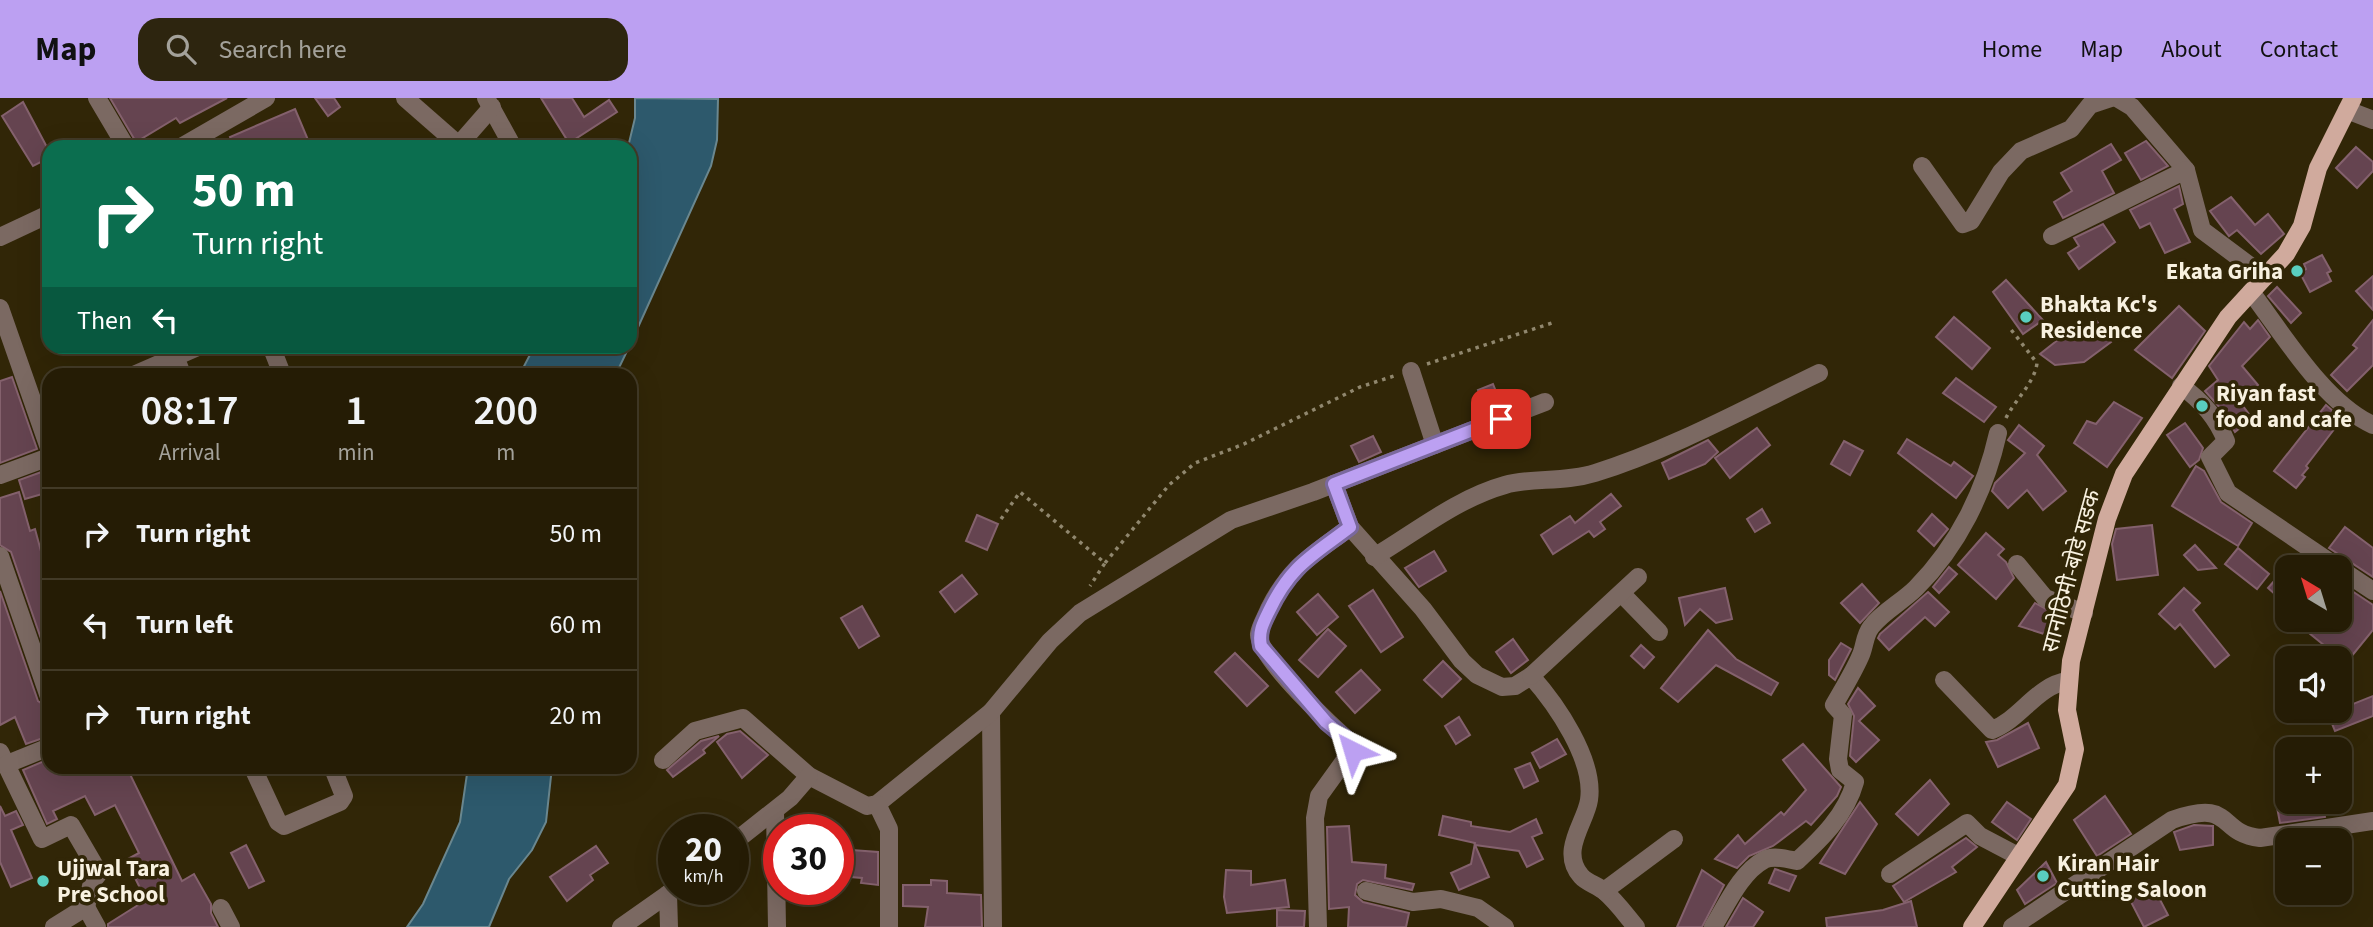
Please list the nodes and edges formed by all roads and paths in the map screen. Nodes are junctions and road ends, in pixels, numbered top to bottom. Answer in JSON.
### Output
{"nodes":[{"id":1,"x":97,"y":98,"type":"edge"},
{"id":2,"x":266,"y":98,"type":"edge"},
{"id":3,"x":405,"y":98,"type":"edge"},
{"id":4,"x":2111,"y":98,"type":"edge"},
{"id":5,"x":2117,"y":98,"type":"edge"},
{"id":6,"x":489,"y":102,"type":"edge"},
{"id":7,"x":2350,"y":104,"type":"edge"},
{"id":8,"x":2373,"y":120,"type":"edge"},
{"id":9,"x":122,"y":140,"type":"edge"},
{"id":10,"x":194,"y":140,"type":"edge"},
{"id":11,"x":451,"y":140,"type":"edge"},
{"id":12,"x":462,"y":140,"type":"edge"},
{"id":13,"x":509,"y":140,"type":"edge"},
{"id":14,"x":1922,"y":166,"type":"dead end"},
{"id":15,"x":2186,"y":170,"type":"junction"},
{"id":16,"x":42,"y":217,"type":"edge"},
{"id":17,"x":2052,"y":236,"type":"dead end"},
{"id":18,"x":0,"y":237,"type":"edge"},
{"id":19,"x":2265,"y":277,"type":"junction"},
{"id":20,"x":2251,"y":292,"type":"junction"},
{"id":21,"x":0,"y":308,"type":"edge"},
{"id":22,"x":1555,"y":322,"type":"dead end"},
{"id":23,"x":2009,"y":327,"type":"dead end"},
{"id":24,"x":170,"y":354,"type":"edge"},
{"id":25,"x":146,"y":368,"type":"edge"},
{"id":26,"x":1411,"y":371,"type":"junction"},
{"id":27,"x":1819,"y":373,"type":"dead end"},
{"id":28,"x":2181,"y":386,"type":"junction"},
{"id":29,"x":1545,"y":402,"type":"dead end"},
{"id":30,"x":2373,"y":425,"type":"edge"},
{"id":31,"x":42,"y":428,"type":"edge"},
{"id":32,"x":1998,"y":433,"type":"joint"},
{"id":33,"x":1435,"y":445,"type":"junction"},
{"id":34,"x":42,"y":460,"type":"edge"},
{"id":35,"x":0,"y":475,"type":"edge"},
{"id":36,"x":1334,"y":484,"type":"junction"},
{"id":37,"x":1001,"y":519,"type":"dead end"},
{"id":38,"x":1350,"y":527,"type":"junction"},
{"id":39,"x":2319,"y":555,"type":"edge"},
{"id":40,"x":0,"y":556,"type":"edge"},
{"id":41,"x":1374,"y":557,"type":"junction"},
{"id":42,"x":1105,"y":563,"type":"junction"},
{"id":43,"x":2017,"y":564,"type":"dead end"},
{"id":44,"x":1638,"y":577,"type":"dead end"},
{"id":45,"x":2352,"y":577,"type":"edge"},
{"id":46,"x":2373,"y":591,"type":"edge"},
{"id":47,"x":1085,"y":594,"type":"dead end"},
{"id":48,"x":1622,"y":594,"type":"junction"},
{"id":49,"x":2084,"y":613,"type":"junction"},
{"id":50,"x":1659,"y":632,"type":"dead end"},
{"id":51,"x":1531,"y":676,"type":"junction"},
{"id":52,"x":42,"y":678,"type":"edge"},
{"id":53,"x":1944,"y":680,"type":"dead end"},
{"id":54,"x":2067,"y":681,"type":"junction"},
{"id":55,"x":991,"y":712,"type":"junction"},
{"id":56,"x":42,"y":749,"type":"edge"},
{"id":57,"x":3,"y":758,"type":"edge"},
{"id":58,"x":663,"y":760,"type":"dead end"},
{"id":59,"x":257,"y":774,"type":"edge"},
{"id":60,"x":336,"y":774,"type":"edge"},
{"id":61,"x":809,"y":776,"type":"junction"},
{"id":62,"x":877,"y":804,"type":"junction"},
{"id":63,"x":775,"y":811,"type":"junction"},
{"id":64,"x":2373,"y":821,"type":"edge"},
{"id":65,"x":749,"y":831,"type":"edge"},
{"id":66,"x":1674,"y":839,"type":"dead end"},
{"id":67,"x":2018,"y":856,"type":"junction"},
{"id":68,"x":1890,"y":874,"type":"dead end"},
{"id":69,"x":1366,"y":891,"type":"dead end"},
{"id":70,"x":1604,"y":891,"type":"junction"},
{"id":71,"x":658,"y":902,"type":"edge"},
{"id":72,"x":671,"y":905,"type":"edge"},
{"id":73,"x":86,"y":907,"type":"junction"},
{"id":74,"x":221,"y":908,"type":"dead end"},
{"id":75,"x":54,"y":927,"type":"edge"},
{"id":76,"x":97,"y":927,"type":"edge"},
{"id":77,"x":231,"y":927,"type":"edge"},
{"id":78,"x":621,"y":927,"type":"edge"},
{"id":79,"x":669,"y":927,"type":"edge"},
{"id":80,"x":777,"y":927,"type":"edge"},
{"id":81,"x":889,"y":927,"type":"edge"},
{"id":82,"x":993,"y":927,"type":"edge"},
{"id":83,"x":1318,"y":927,"type":"edge"},
{"id":84,"x":1505,"y":927,"type":"edge"},
{"id":85,"x":1636,"y":927,"type":"edge"},
{"id":86,"x":1713,"y":927,"type":"edge"},
{"id":87,"x":1972,"y":927,"type":"edge"},
{"id":88,"x":2012,"y":927,"type":"edge"}],
"edges":[{"from":1,"to":9,"type":"street"},
{"from":2,"to":10,"type":"street"},
{"from":3,"to":11,"type":"street"},
{"from":4,"to":14,"type":"street"},
{"from":5,"to":15,"type":"street"},
{"from":6,"to":12,"type":"street"},
{"from":6,"to":13,"type":"street"},
{"from":7,"to":8,"type":"street"},
{"from":7,"to":19,"type":"main road","name":"सानोठिमी-बोडे सडक"},
{"from":15,"to":17,"type":"street"},
{"from":15,"to":19,"type":"street"},
{"from":16,"to":18,"type":"street"},
{"from":19,"to":20,"type":"main road","name":"सानोठिमी-बोडे सडक"},
{"from":20,"to":28,"type":"main road","name":"सानोठिमी-बोडे सडक"},
{"from":20,"to":30,"type":"street"},
{"from":21,"to":31,"type":"street"},
{"from":22,"to":26,"type":"path"},
{"from":23,"to":32,"type":"path"},
{"from":24,"to":25,"type":"street"},
{"from":26,"to":33,"type":"street"},
{"from":26,"to":42,"type":"path"},
{"from":27,"to":41,"type":"street"},
{"from":28,"to":39,"type":"street"},
{"from":28,"to":49,"type":"main road","name":"सानोठिमी-बोडे सडक"},
{"from":29,"to":33,"type":"street"},
{"from":32,"to":86,"type":"street"},
{"from":33,"to":36,"type":"street"},
{"from":34,"to":35,"type":"street"},
{"from":36,"to":38,"type":"street"},
{"from":36,"to":55,"type":"street"},
{"from":37,"to":42,"type":"path"},
{"from":38,"to":41,"type":"street"},
{"from":38,"to":83,"type":"street"},
{"from":40,"to":52,"type":"street"},
{"from":41,"to":51,"type":"street"},
{"from":42,"to":47,"type":"path"},
{"from":43,"to":49,"type":"street"},
{"from":44,"to":48,"type":"street"},
{"from":45,"to":46,"type":"street"},
{"from":48,"to":50,"type":"street"},
{"from":48,"to":51,"type":"street"},
{"from":49,"to":54,"type":"main road","name":"सानोठिमी-बोडे सडक"},
{"from":51,"to":70,"type":"street"},
{"from":53,"to":54,"type":"street"},
{"from":54,"to":67,"type":"main road","name":"सानोठिमी-बोडे सडक"},
{"from":55,"to":62,"type":"street"},
{"from":55,"to":82,"type":"street"},
{"from":56,"to":57,"type":"street"},
{"from":57,"to":73,"type":"street"},
{"from":58,"to":61,"type":"street"},
{"from":59,"to":60,"type":"street"},
{"from":61,"to":62,"type":"street"},
{"from":61,"to":63,"type":"street"},
{"from":62,"to":81,"type":"street"},
{"from":63,"to":65,"type":"street"},
{"from":63,"to":80,"type":"street"},
{"from":64,"to":88,"type":"street"},
{"from":66,"to":70,"type":"street"},
{"from":67,"to":68,"type":"street"},
{"from":67,"to":87,"type":"main road","name":"सानोठिमी-बोडे सडक"},
{"from":69,"to":84,"type":"street"},
{"from":70,"to":85,"type":"street"},
{"from":71,"to":78,"type":"street"},
{"from":72,"to":79,"type":"street"},
{"from":73,"to":75,"type":"street"},
{"from":73,"to":76,"type":"street"},
{"from":74,"to":77,"type":"street"}]}
